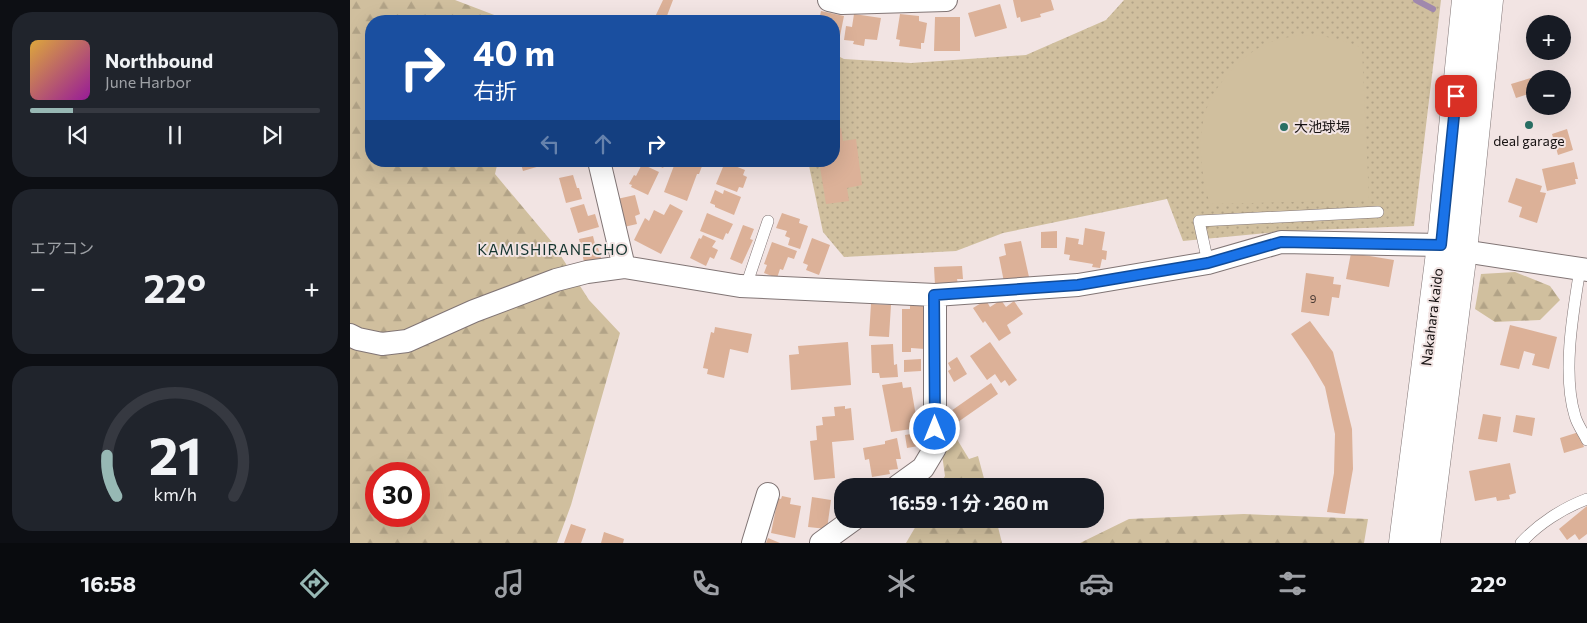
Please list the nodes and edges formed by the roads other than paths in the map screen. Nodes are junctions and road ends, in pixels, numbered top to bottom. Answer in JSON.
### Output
{"nodes":[{"id":1,"x":829,"y":0,"type":"edge"},
{"id":2,"x":946,"y":0,"type":"edge"},
{"id":3,"x":1466,"y":0,"type":"edge"},
{"id":4,"x":1489,"y":0,"type":"edge"},
{"id":5,"x":600,"y":167,"type":"edge"},
{"id":6,"x":1378,"y":212,"type":"dead end"},
{"id":7,"x":768,"y":221,"type":"dead end"},
{"id":8,"x":1452,"y":248,"type":"junction"},
{"id":9,"x":1208,"y":263,"type":"junction"},
{"id":10,"x":624,"y":267,"type":"junction"},
{"id":11,"x":1584,"y":270,"type":"edge"},
{"id":12,"x":746,"y":286,"type":"junction"},
{"id":13,"x":934,"y":295,"type":"junction"},
{"id":14,"x":350,"y":335,"type":"edge"},
{"id":15,"x":1587,"y":440,"type":"edge"},
{"id":16,"x":909,"y":478,"type":"edge"},
{"id":17,"x":768,"y":494,"type":"dead end"},
{"id":18,"x":1587,"y":499,"type":"edge"},
{"id":19,"x":842,"y":528,"type":"edge"},
{"id":20,"x":753,"y":543,"type":"edge"},
{"id":21,"x":821,"y":543,"type":"edge"},
{"id":22,"x":1403,"y":543,"type":"edge"},
{"id":23,"x":1426,"y":543,"type":"edge"},
{"id":24,"x":1522,"y":543,"type":"edge"}],
"edges":[{"from":1,"to":2,"type":"street"},
{"from":3,"to":8,"type":"main road","name":"Nakahara kaido"},
{"from":4,"to":8,"type":"main road","name":"Nakahara kaido"},
{"from":5,"to":10,"type":"street"},
{"from":6,"to":9,"type":"lane"},
{"from":7,"to":12,"type":"lane"},
{"from":8,"to":9,"type":"street"},
{"from":8,"to":11,"type":"street"},
{"from":8,"to":22,"type":"main road","name":"Nakahara kaido"},
{"from":8,"to":23,"type":"main road","name":"Nakahara kaido"},
{"from":9,"to":13,"type":"street"},
{"from":10,"to":12,"type":"street"},
{"from":10,"to":14,"type":"street"},
{"from":11,"to":15,"type":"lane"},
{"from":12,"to":13,"type":"street"},
{"from":13,"to":16,"type":"street"},
{"from":17,"to":20,"type":"street"},
{"from":18,"to":24,"type":"lane"},
{"from":19,"to":21,"type":"street"}]}
